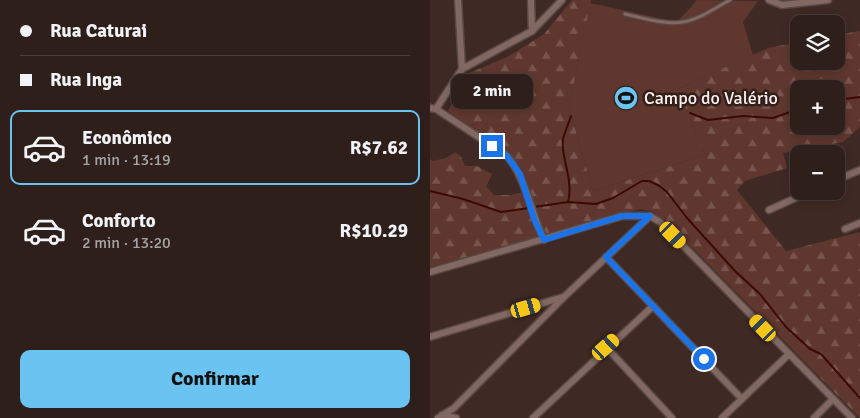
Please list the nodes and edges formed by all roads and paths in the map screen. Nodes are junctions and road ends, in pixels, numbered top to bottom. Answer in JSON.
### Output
{"nodes":[{"id":1,"x":458,"y":0,"type":"edge"},
{"id":2,"x":531,"y":0,"type":"edge"},
{"id":3,"x":562,"y":0,"type":"edge"},
{"id":4,"x":730,"y":0,"type":"edge"},
{"id":5,"x":828,"y":0,"type":"edge"},
{"id":6,"x":771,"y":1,"type":"edge"},
{"id":7,"x":625,"y":14,"type":"dead end"},
{"id":8,"x":532,"y":31,"type":"junction"},
{"id":9,"x":462,"y":69,"type":"junction"},
{"id":10,"x":433,"y":108,"type":"edge"},
{"id":11,"x":860,"y":170,"type":"edge"},
{"id":12,"x":845,"y":176,"type":"edge"},
{"id":13,"x":791,"y":200,"type":"edge"},
{"id":14,"x":769,"y":210,"type":"dead end"},
{"id":15,"x":650,"y":216,"type":"junction"},
{"id":16,"x":860,"y":223,"type":"edge"},
{"id":17,"x":846,"y":229,"type":"dead end"},
{"id":18,"x":544,"y":240,"type":"junction"},
{"id":19,"x":606,"y":257,"type":"junction"},
{"id":20,"x":430,"y":272,"type":"edge"},
{"id":21,"x":564,"y":297,"type":"junction"},
{"id":22,"x":653,"y":306,"type":"junction"},
{"id":23,"x":430,"y":337,"type":"edge"},
{"id":24,"x":606,"y":347,"type":"junction"},
{"id":25,"x":789,"y":354,"type":"junction"},
{"id":26,"x":742,"y":399,"type":"junction"},
{"id":27,"x":833,"y":399,"type":"junction"},
{"id":28,"x":440,"y":417,"type":"edge"},
{"id":29,"x":456,"y":418,"type":"edge"},
{"id":30,"x":533,"y":418,"type":"edge"},
{"id":31,"x":672,"y":418,"type":"edge"},
{"id":32,"x":722,"y":418,"type":"edge"},
{"id":33,"x":814,"y":418,"type":"edge"},
{"id":34,"x":852,"y":418,"type":"edge"}],
"edges":[{"from":1,"to":9,"type":"street"},
{"from":2,"to":8,"type":"street"},
{"from":3,"to":8,"type":"street"},
{"from":4,"to":7,"type":"lane"},
{"from":5,"to":6,"type":"street"},
{"from":8,"to":9,"type":"street"},
{"from":9,"to":10,"type":"street"},
{"from":10,"to":18,"type":"street"},
{"from":11,"to":12,"type":"street"},
{"from":13,"to":14,"type":"street"},
{"from":15,"to":18,"type":"street"},
{"from":15,"to":19,"type":"street"},
{"from":15,"to":25,"type":"street"},
{"from":16,"to":17,"type":"street"},
{"from":18,"to":20,"type":"street"},
{"from":19,"to":21,"type":"street"},
{"from":19,"to":22,"type":"street"},
{"from":21,"to":23,"type":"street"},
{"from":21,"to":28,"type":"street"},
{"from":22,"to":24,"type":"street"},
{"from":22,"to":26,"type":"street"},
{"from":24,"to":30,"type":"street"},
{"from":24,"to":31,"type":"street"},
{"from":25,"to":26,"type":"street"},
{"from":25,"to":27,"type":"street"},
{"from":26,"to":32,"type":"street"},
{"from":27,"to":33,"type":"street"},
{"from":27,"to":34,"type":"street"},
{"from":28,"to":29,"type":"street"}]}
